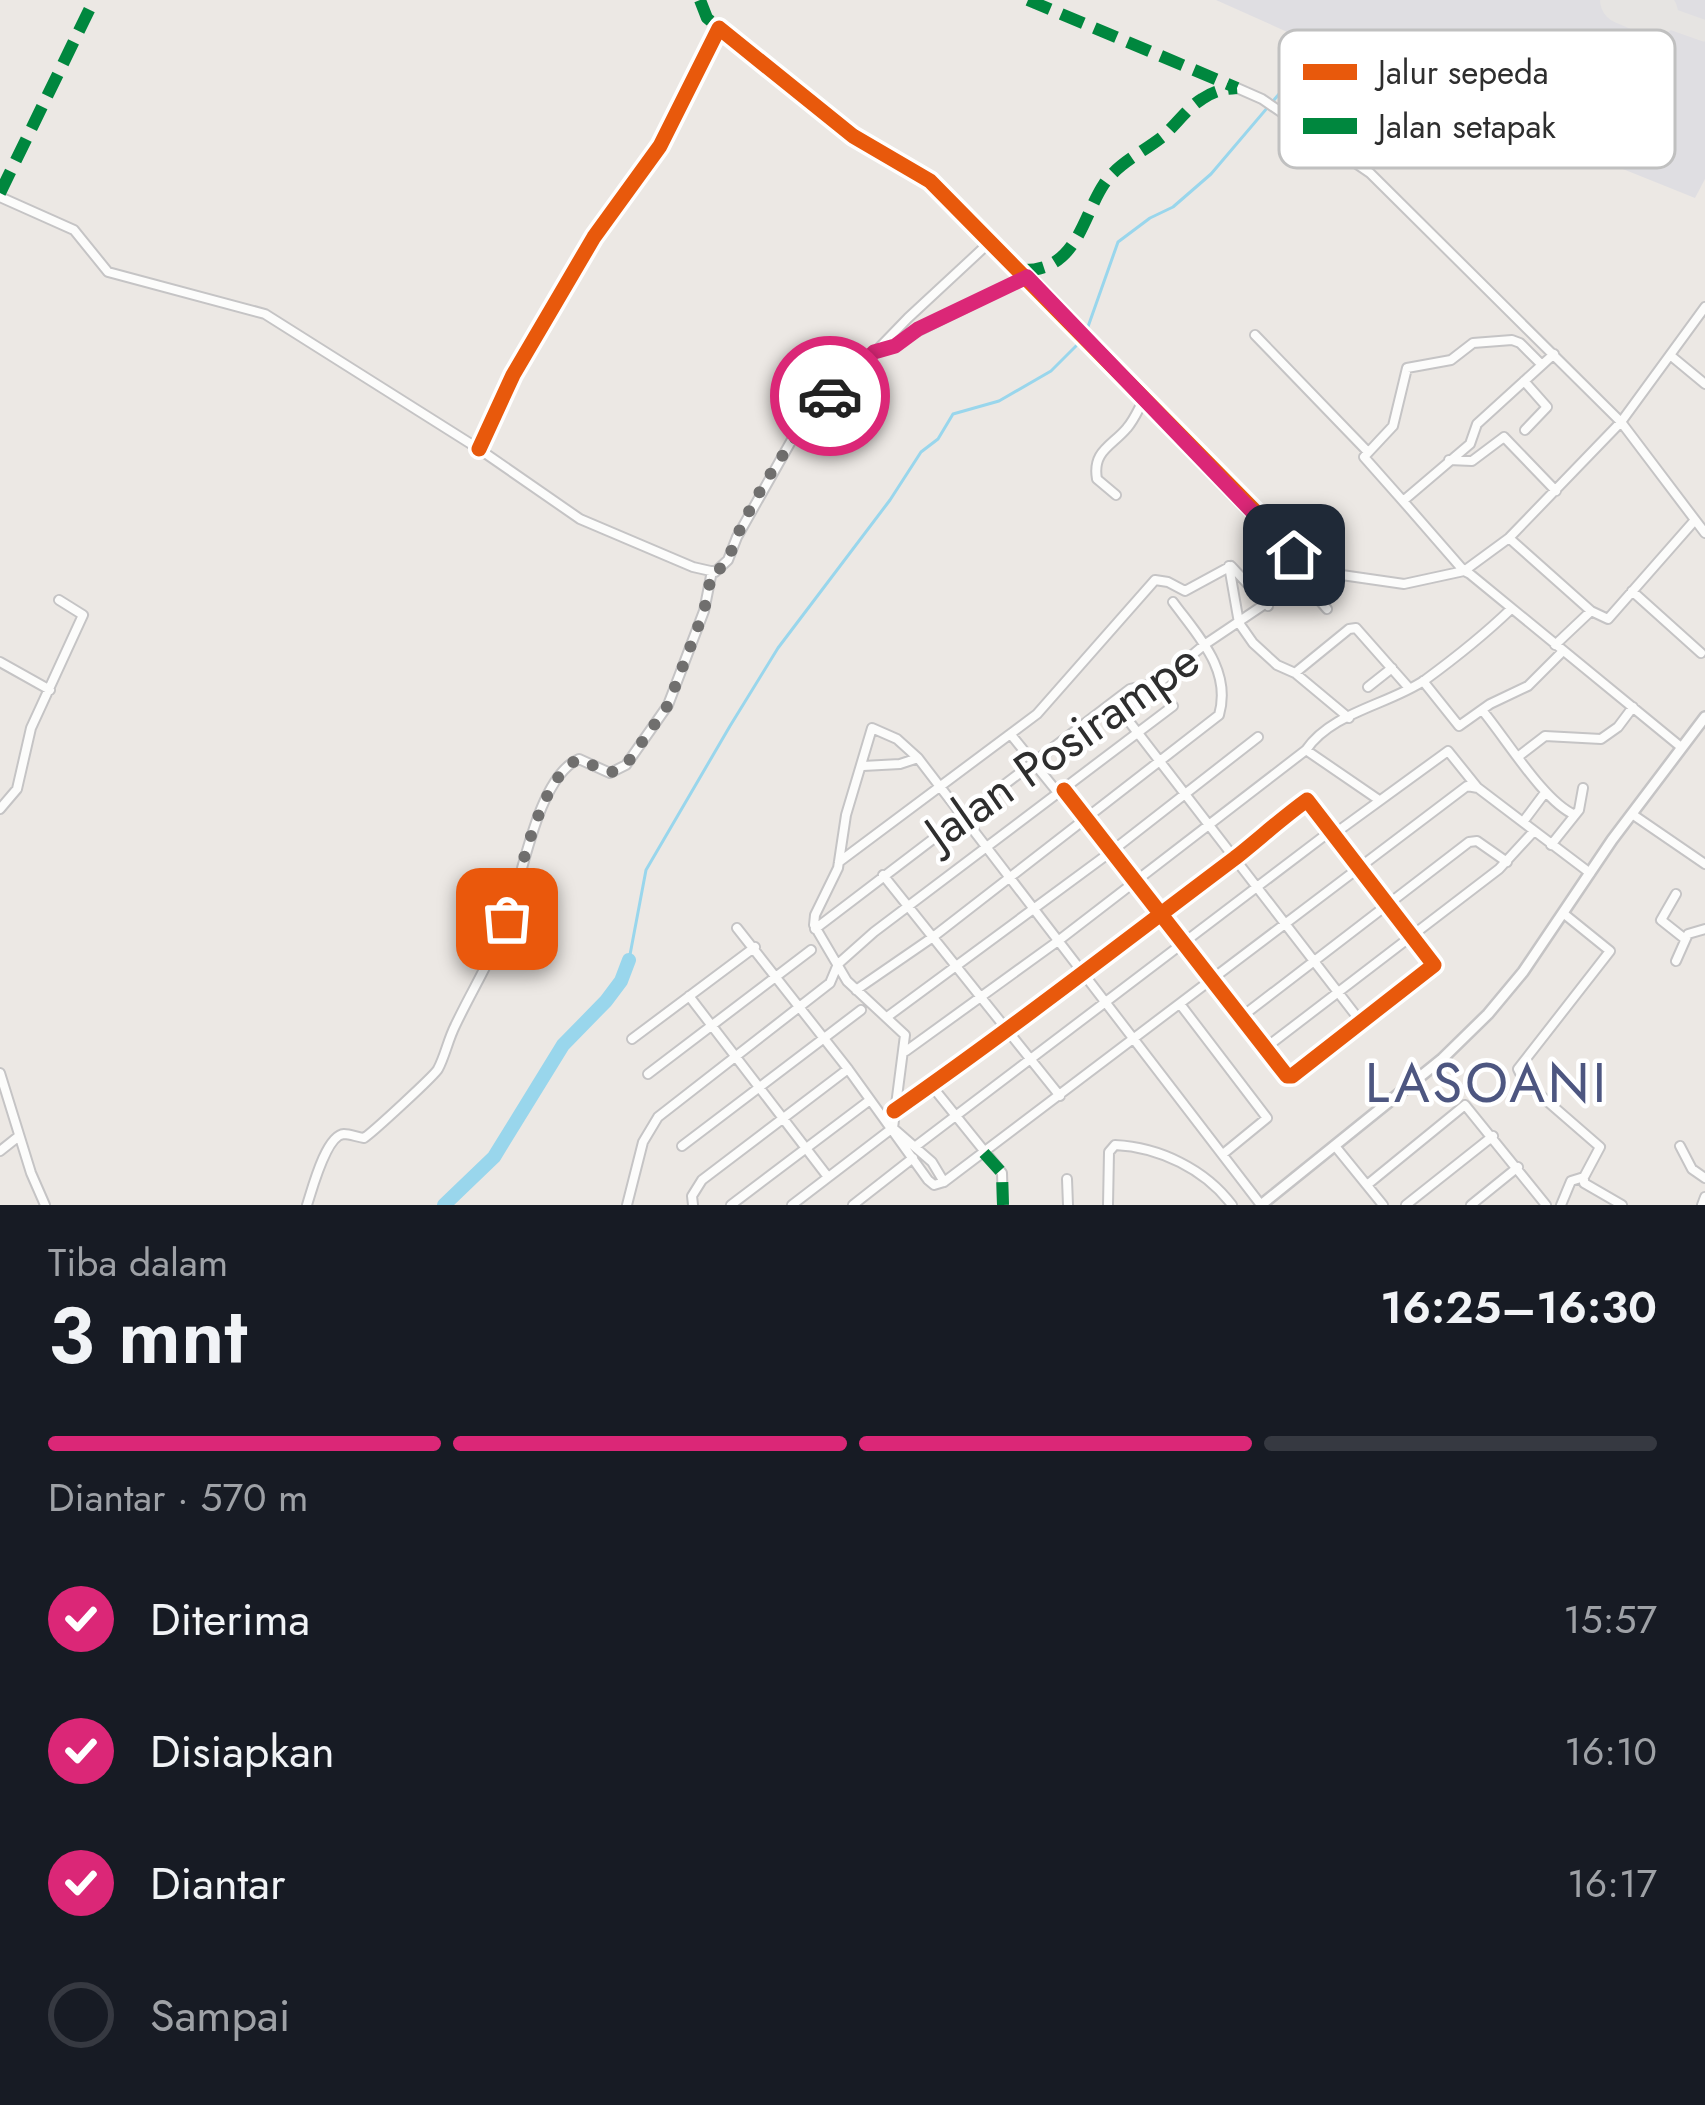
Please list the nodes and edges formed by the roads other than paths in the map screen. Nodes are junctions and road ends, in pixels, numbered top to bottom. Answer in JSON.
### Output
{"nodes":[{"id":1,"x":1237,"y":88,"type":"dead end"},
{"id":2,"x":1279,"y":111,"type":"edge"},
{"id":3,"x":1363,"y":168,"type":"edge"},
{"id":4,"x":0,"y":197,"type":"edge"},
{"id":5,"x":991,"y":241,"type":"junction"},
{"id":6,"x":1024,"y":274,"type":"junction"},
{"id":7,"x":1705,"y":307,"type":"edge"},
{"id":8,"x":1255,"y":335,"type":"dead end"},
{"id":9,"x":874,"y":352,"type":"junction"},
{"id":10,"x":1554,"y":354,"type":"junction"},
{"id":11,"x":1670,"y":355,"type":"junction"},
{"id":12,"x":1542,"y":364,"type":"junction"},
{"id":13,"x":1524,"y":381,"type":"junction"},
{"id":14,"x":1705,"y":384,"type":"edge"},
{"id":15,"x":1143,"y":401,"type":"junction"},
{"id":16,"x":1622,"y":422,"type":"junction"},
{"id":17,"x":1525,"y":430,"type":"dead end"},
{"id":18,"x":478,"y":449,"type":"junction"},
{"id":19,"x":1368,"y":452,"type":"junction"},
{"id":20,"x":1449,"y":460,"type":"junction"},
{"id":21,"x":1556,"y":491,"type":"junction"},
{"id":22,"x":1116,"y":495,"type":"dead end"},
{"id":23,"x":1402,"y":501,"type":"junction"},
{"id":24,"x":1695,"y":520,"type":"junction"},
{"id":25,"x":1705,"y":533,"type":"edge"},
{"id":26,"x":1509,"y":538,"type":"junction"},
{"id":27,"x":1228,"y":566,"type":"junction"},
{"id":28,"x":1314,"y":571,"type":"junction"},
{"id":29,"x":1464,"y":571,"type":"junction"},
{"id":30,"x":712,"y":572,"type":"junction"},
{"id":31,"x":1302,"y":580,"type":"junction"},
{"id":32,"x":1632,"y":591,"type":"junction"},
{"id":33,"x":59,"y":600,"type":"dead end"},
{"id":34,"x":1174,"y":602,"type":"dead end"},
{"id":35,"x":1268,"y":606,"type":"junction"},
{"id":36,"x":1327,"y":609,"type":"dead end"},
{"id":37,"x":1511,"y":609,"type":"junction"},
{"id":38,"x":1591,"y":611,"type":"junction"},
{"id":39,"x":1239,"y":623,"type":"junction"},
{"id":40,"x":1204,"y":645,"type":"junction"},
{"id":41,"x":1558,"y":648,"type":"junction"},
{"id":42,"x":1701,"y":652,"type":"dead end"},
{"id":43,"x":0,"y":662,"type":"edge"},
{"id":44,"x":1392,"y":668,"type":"junction"},
{"id":45,"x":1295,"y":673,"type":"junction"},
{"id":46,"x":1424,"y":681,"type":"junction"},
{"id":47,"x":1368,"y":687,"type":"dead end"},
{"id":48,"x":1409,"y":688,"type":"junction"},
{"id":49,"x":50,"y":690,"type":"junction"},
{"id":50,"x":1114,"y":702,"type":"junction"},
{"id":51,"x":1173,"y":706,"type":"dead end"},
{"id":52,"x":1633,"y":707,"type":"junction"},
{"id":53,"x":1482,"y":710,"type":"junction"},
{"id":54,"x":1705,"y":717,"type":"edge"},
{"id":55,"x":1349,"y":718,"type":"junction"},
{"id":56,"x":1138,"y":733,"type":"junction"},
{"id":57,"x":1012,"y":736,"type":"junction"},
{"id":58,"x":1258,"y":737,"type":"dead end"},
{"id":59,"x":1681,"y":747,"type":"junction"},
{"id":60,"x":1306,"y":750,"type":"junction"},
{"id":61,"x":1519,"y":756,"type":"junction"},
{"id":62,"x":917,"y":758,"type":"junction"},
{"id":63,"x":1162,"y":763,"type":"junction"},
{"id":64,"x":1036,"y":764,"type":"junction"},
{"id":65,"x":862,"y":766,"type":"junction"},
{"id":66,"x":940,"y":787,"type":"junction"},
{"id":67,"x":1478,"y":788,"type":"junction"},
{"id":68,"x":1583,"y":788,"type":"dead end"},
{"id":69,"x":1061,"y":792,"type":"junction"},
{"id":70,"x":1544,"y":794,"type":"junction"},
{"id":71,"x":1186,"y":795,"type":"junction"},
{"id":72,"x":1379,"y":800,"type":"junction"},
{"id":73,"x":0,"y":809,"type":"edge"},
{"id":74,"x":1632,"y":814,"type":"junction"},
{"id":75,"x":1574,"y":815,"type":"junction"},
{"id":76,"x":962,"y":817,"type":"junction"},
{"id":77,"x":1087,"y":820,"type":"junction"},
{"id":78,"x":1523,"y":822,"type":"junction"},
{"id":79,"x":1210,"y":825,"type":"junction"},
{"id":80,"x":1534,"y":831,"type":"junction"},
{"id":81,"x":1333,"y":832,"type":"junction"},
{"id":82,"x":1551,"y":845,"type":"junction"},
{"id":83,"x":987,"y":847,"type":"junction"},
{"id":84,"x":1112,"y":851,"type":"junction"},
{"id":85,"x":1236,"y":857,"type":"junction"},
{"id":86,"x":839,"y":862,"type":"junction"},
{"id":87,"x":1507,"y":862,"type":"junction"},
{"id":88,"x":1705,"y":864,"type":"edge"},
{"id":89,"x":1360,"y":866,"type":"junction"},
{"id":90,"x":1589,"y":873,"type":"junction"},
{"id":91,"x":883,"y":875,"type":"junction"},
{"id":92,"x":1010,"y":878,"type":"junction"},
{"id":93,"x":1135,"y":883,"type":"junction"},
{"id":94,"x":1258,"y":888,"type":"junction"},
{"id":95,"x":1676,"y":894,"type":"dead end"},
{"id":96,"x":1388,"y":903,"type":"junction"},
{"id":97,"x":908,"y":906,"type":"junction"},
{"id":98,"x":1034,"y":910,"type":"junction"},
{"id":99,"x":1563,"y":913,"type":"junction"},
{"id":100,"x":1159,"y":915,"type":"junction"},
{"id":101,"x":1285,"y":924,"type":"junction"},
{"id":102,"x":736,"y":928,"type":"dead end"},
{"id":103,"x":815,"y":928,"type":"junction"},
{"id":104,"x":1705,"y":929,"type":"edge"},
{"id":105,"x":1414,"y":936,"type":"junction"},
{"id":106,"x":933,"y":937,"type":"junction"},
{"id":107,"x":1685,"y":940,"type":"junction"},
{"id":108,"x":1058,"y":941,"type":"junction"},
{"id":109,"x":1184,"y":944,"type":"junction"},
{"id":110,"x":755,"y":947,"type":"junction"},
{"id":111,"x":811,"y":950,"type":"dead end"},
{"id":112,"x":1313,"y":959,"type":"junction"},
{"id":113,"x":1676,"y":961,"type":"dead end"},
{"id":114,"x":838,"y":964,"type":"junction"},
{"id":115,"x":956,"y":966,"type":"junction"},
{"id":116,"x":1082,"y":972,"type":"junction"},
{"id":117,"x":777,"y":978,"type":"junction"},
{"id":118,"x":1213,"y":981,"type":"junction"},
{"id":119,"x":856,"y":990,"type":"junction"},
{"id":120,"x":1337,"y":992,"type":"junction"},
{"id":121,"x":983,"y":996,"type":"junction"},
{"id":122,"x":689,"y":997,"type":"junction"},
{"id":123,"x":1106,"y":1003,"type":"junction"},
{"id":124,"x":1180,"y":1004,"type":"junction"},
{"id":125,"x":800,"y":1007,"type":"junction"},
{"id":126,"x":861,"y":1010,"type":"dead end"},
{"id":127,"x":887,"y":1017,"type":"junction"},
{"id":128,"x":1240,"y":1018,"type":"junction"},
{"id":129,"x":1361,"y":1022,"type":"junction"},
{"id":130,"x":712,"y":1026,"type":"junction"},
{"id":131,"x":1008,"y":1027,"type":"junction"},
{"id":132,"x":1134,"y":1037,"type":"junction"},
{"id":133,"x":824,"y":1038,"type":"junction"},
{"id":134,"x":632,"y":1039,"type":"dead end"},
{"id":135,"x":1264,"y":1049,"type":"junction"},
{"id":136,"x":904,"y":1052,"type":"junction"},
{"id":137,"x":736,"y":1056,"type":"junction"},
{"id":138,"x":1031,"y":1058,"type":"junction"},
{"id":139,"x":848,"y":1069,"type":"junction"},
{"id":140,"x":0,"y":1073,"type":"edge"},
{"id":141,"x":648,"y":1074,"type":"dead end"},
{"id":142,"x":932,"y":1085,"type":"junction"},
{"id":143,"x":760,"y":1087,"type":"junction"},
{"id":144,"x":1060,"y":1096,"type":"junction"},
{"id":145,"x":870,"y":1100,"type":"junction"},
{"id":146,"x":894,"y":1112,"type":"junction"},
{"id":147,"x":784,"y":1116,"type":"junction"},
{"id":148,"x":954,"y":1116,"type":"junction"},
{"id":149,"x":890,"y":1130,"type":"junction"},
{"id":150,"x":20,"y":1136,"type":"junction"},
{"id":151,"x":1493,"y":1136,"type":"junction"},
{"id":152,"x":682,"y":1146,"type":"dead end"},
{"id":153,"x":916,"y":1146,"type":"junction"},
{"id":154,"x":1335,"y":1146,"type":"junction"},
{"id":155,"x":1680,"y":1146,"type":"dead end"},
{"id":156,"x":806,"y":1148,"type":"junction"},
{"id":157,"x":0,"y":1150,"type":"edge"},
{"id":158,"x":984,"y":1154,"type":"junction"},
{"id":159,"x":1223,"y":1154,"type":"junction"},
{"id":160,"x":914,"y":1158,"type":"junction"},
{"id":161,"x":1518,"y":1167,"type":"junction"},
{"id":162,"x":828,"y":1177,"type":"junction"},
{"id":163,"x":1584,"y":1177,"type":"junction"},
{"id":164,"x":1705,"y":1178,"type":"edge"},
{"id":165,"x":1067,"y":1179,"type":"dead end"},
{"id":166,"x":944,"y":1183,"type":"junction"},
{"id":167,"x":1367,"y":1185,"type":"junction"},
{"id":168,"x":1486,"y":1193,"type":"junction"},
{"id":169,"x":45,"y":1205,"type":"edge"},
{"id":170,"x":307,"y":1205,"type":"edge"},
{"id":171,"x":627,"y":1205,"type":"edge"},
{"id":172,"x":693,"y":1205,"type":"edge"},
{"id":173,"x":731,"y":1205,"type":"edge"},
{"id":174,"x":792,"y":1205,"type":"edge"},
{"id":175,"x":853,"y":1205,"type":"edge"},
{"id":176,"x":1003,"y":1205,"type":"edge"},
{"id":177,"x":1068,"y":1205,"type":"edge"},
{"id":178,"x":1108,"y":1205,"type":"edge"},
{"id":179,"x":1232,"y":1205,"type":"edge"},
{"id":180,"x":1261,"y":1205,"type":"edge"},
{"id":181,"x":1383,"y":1205,"type":"edge"},
{"id":182,"x":1406,"y":1205,"type":"edge"},
{"id":183,"x":1471,"y":1205,"type":"edge"},
{"id":184,"x":1494,"y":1205,"type":"edge"},
{"id":185,"x":1546,"y":1205,"type":"edge"},
{"id":186,"x":1561,"y":1205,"type":"edge"},
{"id":187,"x":1622,"y":1205,"type":"edge"}],
"edges":[{"from":1,"to":2,"type":"street"},
{"from":3,"to":10,"type":"street"},
{"from":4,"to":18,"type":"street"},
{"from":5,"to":6,"type":"street"},
{"from":5,"to":9,"type":"street"},
{"from":5,"to":18,"type":"street"},
{"from":6,"to":9,"type":"street"},
{"from":6,"to":15,"type":"street"},
{"from":7,"to":11,"type":"street"},
{"from":8,"to":19,"type":"street"},
{"from":9,"to":30,"type":"street"},
{"from":10,"to":12,"type":"street"},
{"from":10,"to":16,"type":"street"},
{"from":11,"to":14,"type":"street"},
{"from":11,"to":16,"type":"street"},
{"from":12,"to":13,"type":"street"},
{"from":12,"to":19,"type":"street"},
{"from":13,"to":17,"type":"street"},
{"from":13,"to":20,"type":"street"},
{"from":15,"to":22,"type":"street"},
{"from":15,"to":28,"type":"street"},
{"from":16,"to":21,"type":"street"},
{"from":16,"to":24,"type":"street"},
{"from":18,"to":30,"type":"street"},
{"from":19,"to":23,"type":"street"},
{"from":20,"to":21,"type":"street"},
{"from":20,"to":23,"type":"street"},
{"from":21,"to":26,"type":"street"},
{"from":23,"to":29,"type":"street"},
{"from":24,"to":25,"type":"street"},
{"from":24,"to":32,"type":"street"},
{"from":26,"to":29,"type":"street"},
{"from":26,"to":38,"type":"street"},
{"from":27,"to":35,"type":"street"},
{"from":27,"to":39,"type":"street"},
{"from":27,"to":57,"type":"street"},
{"from":28,"to":29,"type":"street"},
{"from":28,"to":31,"type":"street","name":"Jalan Posirampe"},
{"from":29,"to":37,"type":"street"},
{"from":30,"to":170,"type":"street"},
{"from":31,"to":35,"type":"street","name":"Jalan Posirampe"},
{"from":31,"to":36,"type":"street"},
{"from":32,"to":38,"type":"street"},
{"from":32,"to":42,"type":"street"},
{"from":33,"to":49,"type":"street"},
{"from":34,"to":40,"type":"street"},
{"from":35,"to":39,"type":"street","name":"Jalan Posirampe"},
{"from":37,"to":41,"type":"street"},
{"from":37,"to":46,"type":"street"},
{"from":38,"to":41,"type":"street"},
{"from":39,"to":40,"type":"street","name":"Jalan Posirampe"},
{"from":39,"to":45,"type":"street"},
{"from":40,"to":50,"type":"street","name":"Jalan Posirampe"},
{"from":40,"to":63,"type":"street"},
{"from":41,"to":52,"type":"street"},
{"from":41,"to":53,"type":"street"},
{"from":43,"to":49,"type":"street"},
{"from":44,"to":45,"type":"street"},
{"from":44,"to":47,"type":"street"},
{"from":44,"to":48,"type":"street"},
{"from":45,"to":55,"type":"street"},
{"from":46,"to":48,"type":"street"},
{"from":46,"to":53,"type":"street"},
{"from":48,"to":55,"type":"street"},
{"from":49,"to":73,"type":"street"},
{"from":50,"to":56,"type":"street"},
{"from":50,"to":64,"type":"street","name":"Jalan Posirampe"},
{"from":51,"to":56,"type":"street"},
{"from":52,"to":59,"type":"street"},
{"from":52,"to":61,"type":"street"},
{"from":53,"to":61,"type":"street"},
{"from":54,"to":59,"type":"street"},
{"from":55,"to":60,"type":"street"},
{"from":56,"to":63,"type":"street"},
{"from":56,"to":69,"type":"street"},
{"from":57,"to":64,"type":"street"},
{"from":57,"to":66,"type":"street"},
{"from":58,"to":71,"type":"street"},
{"from":59,"to":74,"type":"street"},
{"from":60,"to":72,"type":"street"},
{"from":60,"to":79,"type":"street"},
{"from":61,"to":70,"type":"street"},
{"from":62,"to":65,"type":"street"},
{"from":62,"to":65,"type":"street"},
{"from":62,"to":66,"type":"street"},
{"from":63,"to":71,"type":"street"},
{"from":63,"to":77,"type":"street"},
{"from":64,"to":69,"type":"street"},
{"from":64,"to":76,"type":"street","name":"Jalan Posirampe"},
{"from":65,"to":86,"type":"street"},
{"from":66,"to":76,"type":"street"},
{"from":66,"to":86,"type":"street"},
{"from":67,"to":72,"type":"street"},
{"from":67,"to":78,"type":"street"},
{"from":67,"to":89,"type":"street"},
{"from":68,"to":75,"type":"street"},
{"from":69,"to":77,"type":"street"},
{"from":69,"to":83,"type":"street"},
{"from":70,"to":75,"type":"street"},
{"from":70,"to":78,"type":"street"},
{"from":71,"to":79,"type":"street"},
{"from":71,"to":84,"type":"street"},
{"from":72,"to":81,"type":"street"},
{"from":74,"to":88,"type":"street"},
{"from":74,"to":90,"type":"street"},
{"from":75,"to":82,"type":"street"},
{"from":76,"to":83,"type":"street"},
{"from":76,"to":91,"type":"street","name":"Jalan Posirampe"},
{"from":77,"to":84,"type":"street"},
{"from":77,"to":92,"type":"street"},
{"from":78,"to":80,"type":"street"},
{"from":79,"to":85,"type":"street"},
{"from":79,"to":93,"type":"street"},
{"from":80,"to":82,"type":"street"},
{"from":80,"to":87,"type":"street"},
{"from":81,"to":85,"type":"street"},
{"from":81,"to":89,"type":"street"},
{"from":81,"to":94,"type":"street"},
{"from":82,"to":90,"type":"street"},
{"from":83,"to":92,"type":"street"},
{"from":83,"to":97,"type":"street"},
{"from":84,"to":93,"type":"street"},
{"from":84,"to":98,"type":"street"},
{"from":85,"to":94,"type":"street"},
{"from":85,"to":100,"type":"street"},
{"from":86,"to":103,"type":"street"},
{"from":87,"to":96,"type":"street"},
{"from":87,"to":105,"type":"street"},
{"from":89,"to":96,"type":"street"},
{"from":89,"to":101,"type":"street"},
{"from":90,"to":99,"type":"street"},
{"from":91,"to":97,"type":"street"},
{"from":91,"to":103,"type":"street","name":"Jalan Posirampe"},
{"from":92,"to":98,"type":"street"},
{"from":92,"to":106,"type":"street"},
{"from":93,"to":100,"type":"street"},
{"from":93,"to":108,"type":"street"},
{"from":94,"to":101,"type":"street"},
{"from":94,"to":109,"type":"street"},
{"from":95,"to":107,"type":"street"},
{"from":96,"to":105,"type":"street"},
{"from":96,"to":112,"type":"street"},
{"from":97,"to":106,"type":"street"},
{"from":97,"to":114,"type":"street"},
{"from":98,"to":108,"type":"street"},
{"from":98,"to":115,"type":"street"},
{"from":99,"to":154,"type":"street"},
{"from":99,"to":163,"type":"street"},
{"from":100,"to":109,"type":"street"},
{"from":100,"to":116,"type":"street"},
{"from":101,"to":112,"type":"street"},
{"from":101,"to":118,"type":"street"},
{"from":102,"to":110,"type":"street"},
{"from":103,"to":114,"type":"street"},
{"from":104,"to":107,"type":"street"},
{"from":105,"to":120,"type":"street"},
{"from":105,"to":129,"type":"street"},
{"from":106,"to":115,"type":"street"},
{"from":106,"to":119,"type":"street"},
{"from":107,"to":113,"type":"street"},
{"from":108,"to":116,"type":"street"},
{"from":108,"to":121,"type":"street"},
{"from":109,"to":118,"type":"street"},
{"from":109,"to":123,"type":"street"},
{"from":110,"to":117,"type":"street"},
{"from":110,"to":122,"type":"street"},
{"from":111,"to":117,"type":"street"},
{"from":112,"to":120,"type":"street"},
{"from":112,"to":128,"type":"street"},
{"from":114,"to":119,"type":"street"},
{"from":114,"to":125,"type":"street"},
{"from":115,"to":121,"type":"street"},
{"from":115,"to":127,"type":"street"},
{"from":116,"to":123,"type":"street"},
{"from":116,"to":131,"type":"street"},
{"from":117,"to":125,"type":"street"},
{"from":117,"to":130,"type":"street"},
{"from":118,"to":124,"type":"street"},
{"from":118,"to":128,"type":"street"},
{"from":119,"to":127,"type":"street"},
{"from":120,"to":129,"type":"street"},
{"from":120,"to":135,"type":"street"},
{"from":121,"to":131,"type":"street"},
{"from":121,"to":136,"type":"street"},
{"from":122,"to":130,"type":"street"},
{"from":122,"to":134,"type":"street"},
{"from":123,"to":132,"type":"street"},
{"from":123,"to":138,"type":"street"},
{"from":124,"to":132,"type":"street"},
{"from":124,"to":159,"type":"street"},
{"from":125,"to":133,"type":"street"},
{"from":125,"to":137,"type":"street"},
{"from":126,"to":133,"type":"street"},
{"from":127,"to":136,"type":"street"},
{"from":128,"to":135,"type":"street"},
{"from":129,"to":135,"type":"street"},
{"from":130,"to":137,"type":"street"},
{"from":130,"to":141,"type":"street"},
{"from":131,"to":138,"type":"street"},
{"from":131,"to":142,"type":"street"},
{"from":132,"to":144,"type":"street"},
{"from":132,"to":159,"type":"street"},
{"from":133,"to":139,"type":"street"},
{"from":133,"to":143,"type":"street"},
{"from":136,"to":146,"type":"street"},
{"from":137,"to":143,"type":"street"},
{"from":137,"to":171,"type":"street"},
{"from":138,"to":144,"type":"street"},
{"from":138,"to":148,"type":"street"},
{"from":139,"to":145,"type":"street"},
{"from":139,"to":147,"type":"street"},
{"from":140,"to":150,"type":"street"},
{"from":142,"to":146,"type":"street"},
{"from":142,"to":148,"type":"street"},
{"from":143,"to":147,"type":"street"},
{"from":143,"to":152,"type":"street"},
{"from":144,"to":158,"type":"street"},
{"from":145,"to":149,"type":"street"},
{"from":145,"to":156,"type":"street"},
{"from":146,"to":153,"type":"street"},
{"from":147,"to":156,"type":"street"},
{"from":147,"to":172,"type":"street"},
{"from":148,"to":153,"type":"street"},
{"from":148,"to":158,"type":"street"},
{"from":149,"to":160,"type":"street"},
{"from":149,"to":162,"type":"street"},
{"from":150,"to":157,"type":"street"},
{"from":150,"to":169,"type":"street"},
{"from":151,"to":161,"type":"street"},
{"from":151,"to":167,"type":"street"},
{"from":151,"to":182,"type":"street"},
{"from":153,"to":166,"type":"street"},
{"from":154,"to":167,"type":"street"},
{"from":154,"to":180,"type":"street"},
{"from":155,"to":164,"type":"street"},
{"from":156,"to":162,"type":"street"},
{"from":156,"to":173,"type":"street"},
{"from":158,"to":166,"type":"street"},
{"from":158,"to":176,"type":"street"},
{"from":159,"to":180,"type":"street"},
{"from":160,"to":166,"type":"street"},
{"from":160,"to":175,"type":"street"},
{"from":161,"to":168,"type":"street"},
{"from":161,"to":185,"type":"street"},
{"from":162,"to":174,"type":"street"},
{"from":163,"to":186,"type":"street"},
{"from":163,"to":187,"type":"street"},
{"from":165,"to":177,"type":"street"},
{"from":167,"to":181,"type":"street"},
{"from":168,"to":183,"type":"street"},
{"from":168,"to":184,"type":"street"},
{"from":178,"to":179,"type":"street"}]}
